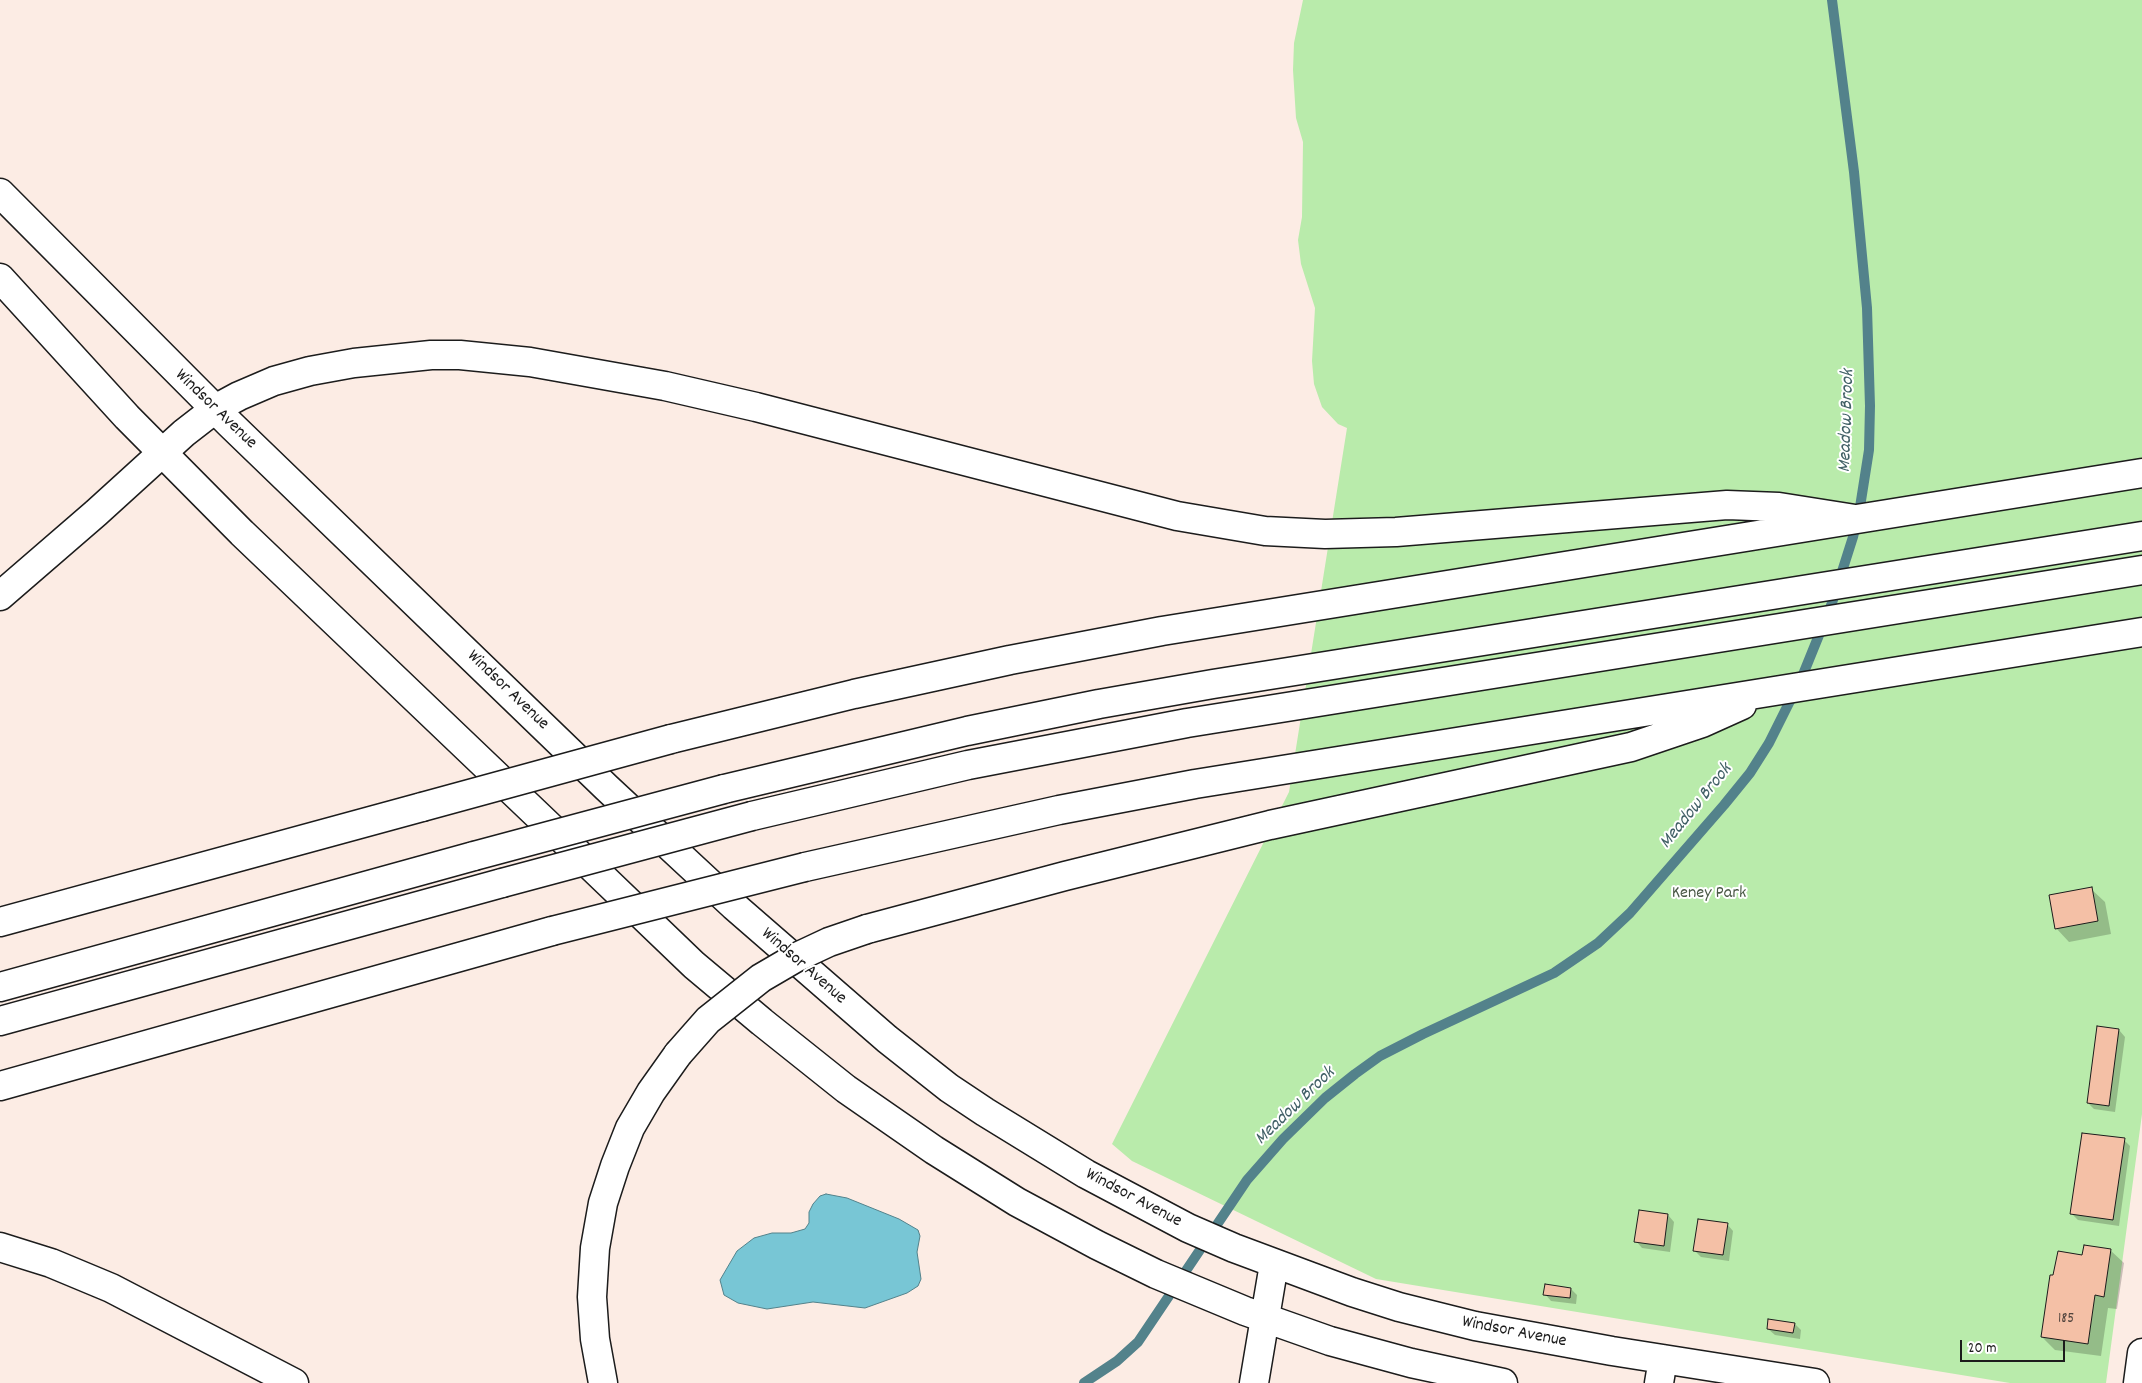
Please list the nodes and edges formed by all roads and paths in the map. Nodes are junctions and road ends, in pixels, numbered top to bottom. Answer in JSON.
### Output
{"nodes":[{"id":1,"x":0,"y":194,"type":"edge"},
{"id":2,"x":0,"y":278,"type":"edge"},
{"id":3,"x":215,"y":409,"type":"junction"},
{"id":4,"x":162,"y":452,"type":"junction"},
{"id":5,"x":2142,"y":473,"type":"edge"},
{"id":6,"x":1855,"y":519,"type":"junction"},
{"id":7,"x":2142,"y":536,"type":"edge"},
{"id":8,"x":2142,"y":570,"type":"edge"},
{"id":9,"x":0,"y":596,"type":"edge"},
{"id":10,"x":2142,"y":632,"type":"edge"},
{"id":11,"x":1766,"y":692,"type":"junction"},
{"id":12,"x":0,"y":922,"type":"edge"},
{"id":13,"x":0,"y":986,"type":"edge"},
{"id":14,"x":0,"y":1021,"type":"edge"},
{"id":15,"x":0,"y":1086,"type":"edge"},
{"id":16,"x":0,"y":1247,"type":"edge"},
{"id":17,"x":1274,"y":1264,"type":"junction"},
{"id":18,"x":1265,"y":1319,"type":"junction"},
{"id":19,"x":2142,"y":1354,"type":"edge"},
{"id":20,"x":1661,"y":1371,"type":"edge"},
{"id":21,"x":294,"y":1383,"type":"edge"},
{"id":22,"x":603,"y":1383,"type":"edge"},
{"id":23,"x":1254,"y":1383,"type":"edge"},
{"id":24,"x":1503,"y":1383,"type":"edge"},
{"id":25,"x":1815,"y":1383,"type":"edge"},
{"id":26,"x":2138,"y":1383,"type":"edge"}],
"edges":[{"from":1,"to":3,"type":"main road","name":"Windsor Avenue"},
{"from":2,"to":4,"type":"main road"},
{"from":3,"to":4,"type":"main road"},
{"from":3,"to":6,"type":"main road"},
{"from":3,"to":17,"type":"main road","name":"Windsor Avenue"},
{"from":4,"to":9,"type":"main road"},
{"from":4,"to":18,"type":"main road"},
{"from":5,"to":6,"type":"main road"},
{"from":6,"to":12,"type":"main road","bridge":true},
{"from":7,"to":13,"type":"main road","bridge":true},
{"from":8,"to":14,"type":"main road","bridge":true},
{"from":10,"to":11,"type":"main road"},
{"from":11,"to":15,"type":"main road","bridge":true},
{"from":11,"to":22,"type":"main road","bridge":true},
{"from":16,"to":21,"type":"main road"},
{"from":17,"to":18,"type":"main road"},
{"from":17,"to":20,"type":"main road","name":"Windsor Avenue"},
{"from":18,"to":23,"type":"main road"},
{"from":18,"to":24,"type":"main road"},
{"from":19,"to":26,"type":"main road"},
{"from":20,"to":25,"type":"main road","name":"Windsor Avenue"}]}
